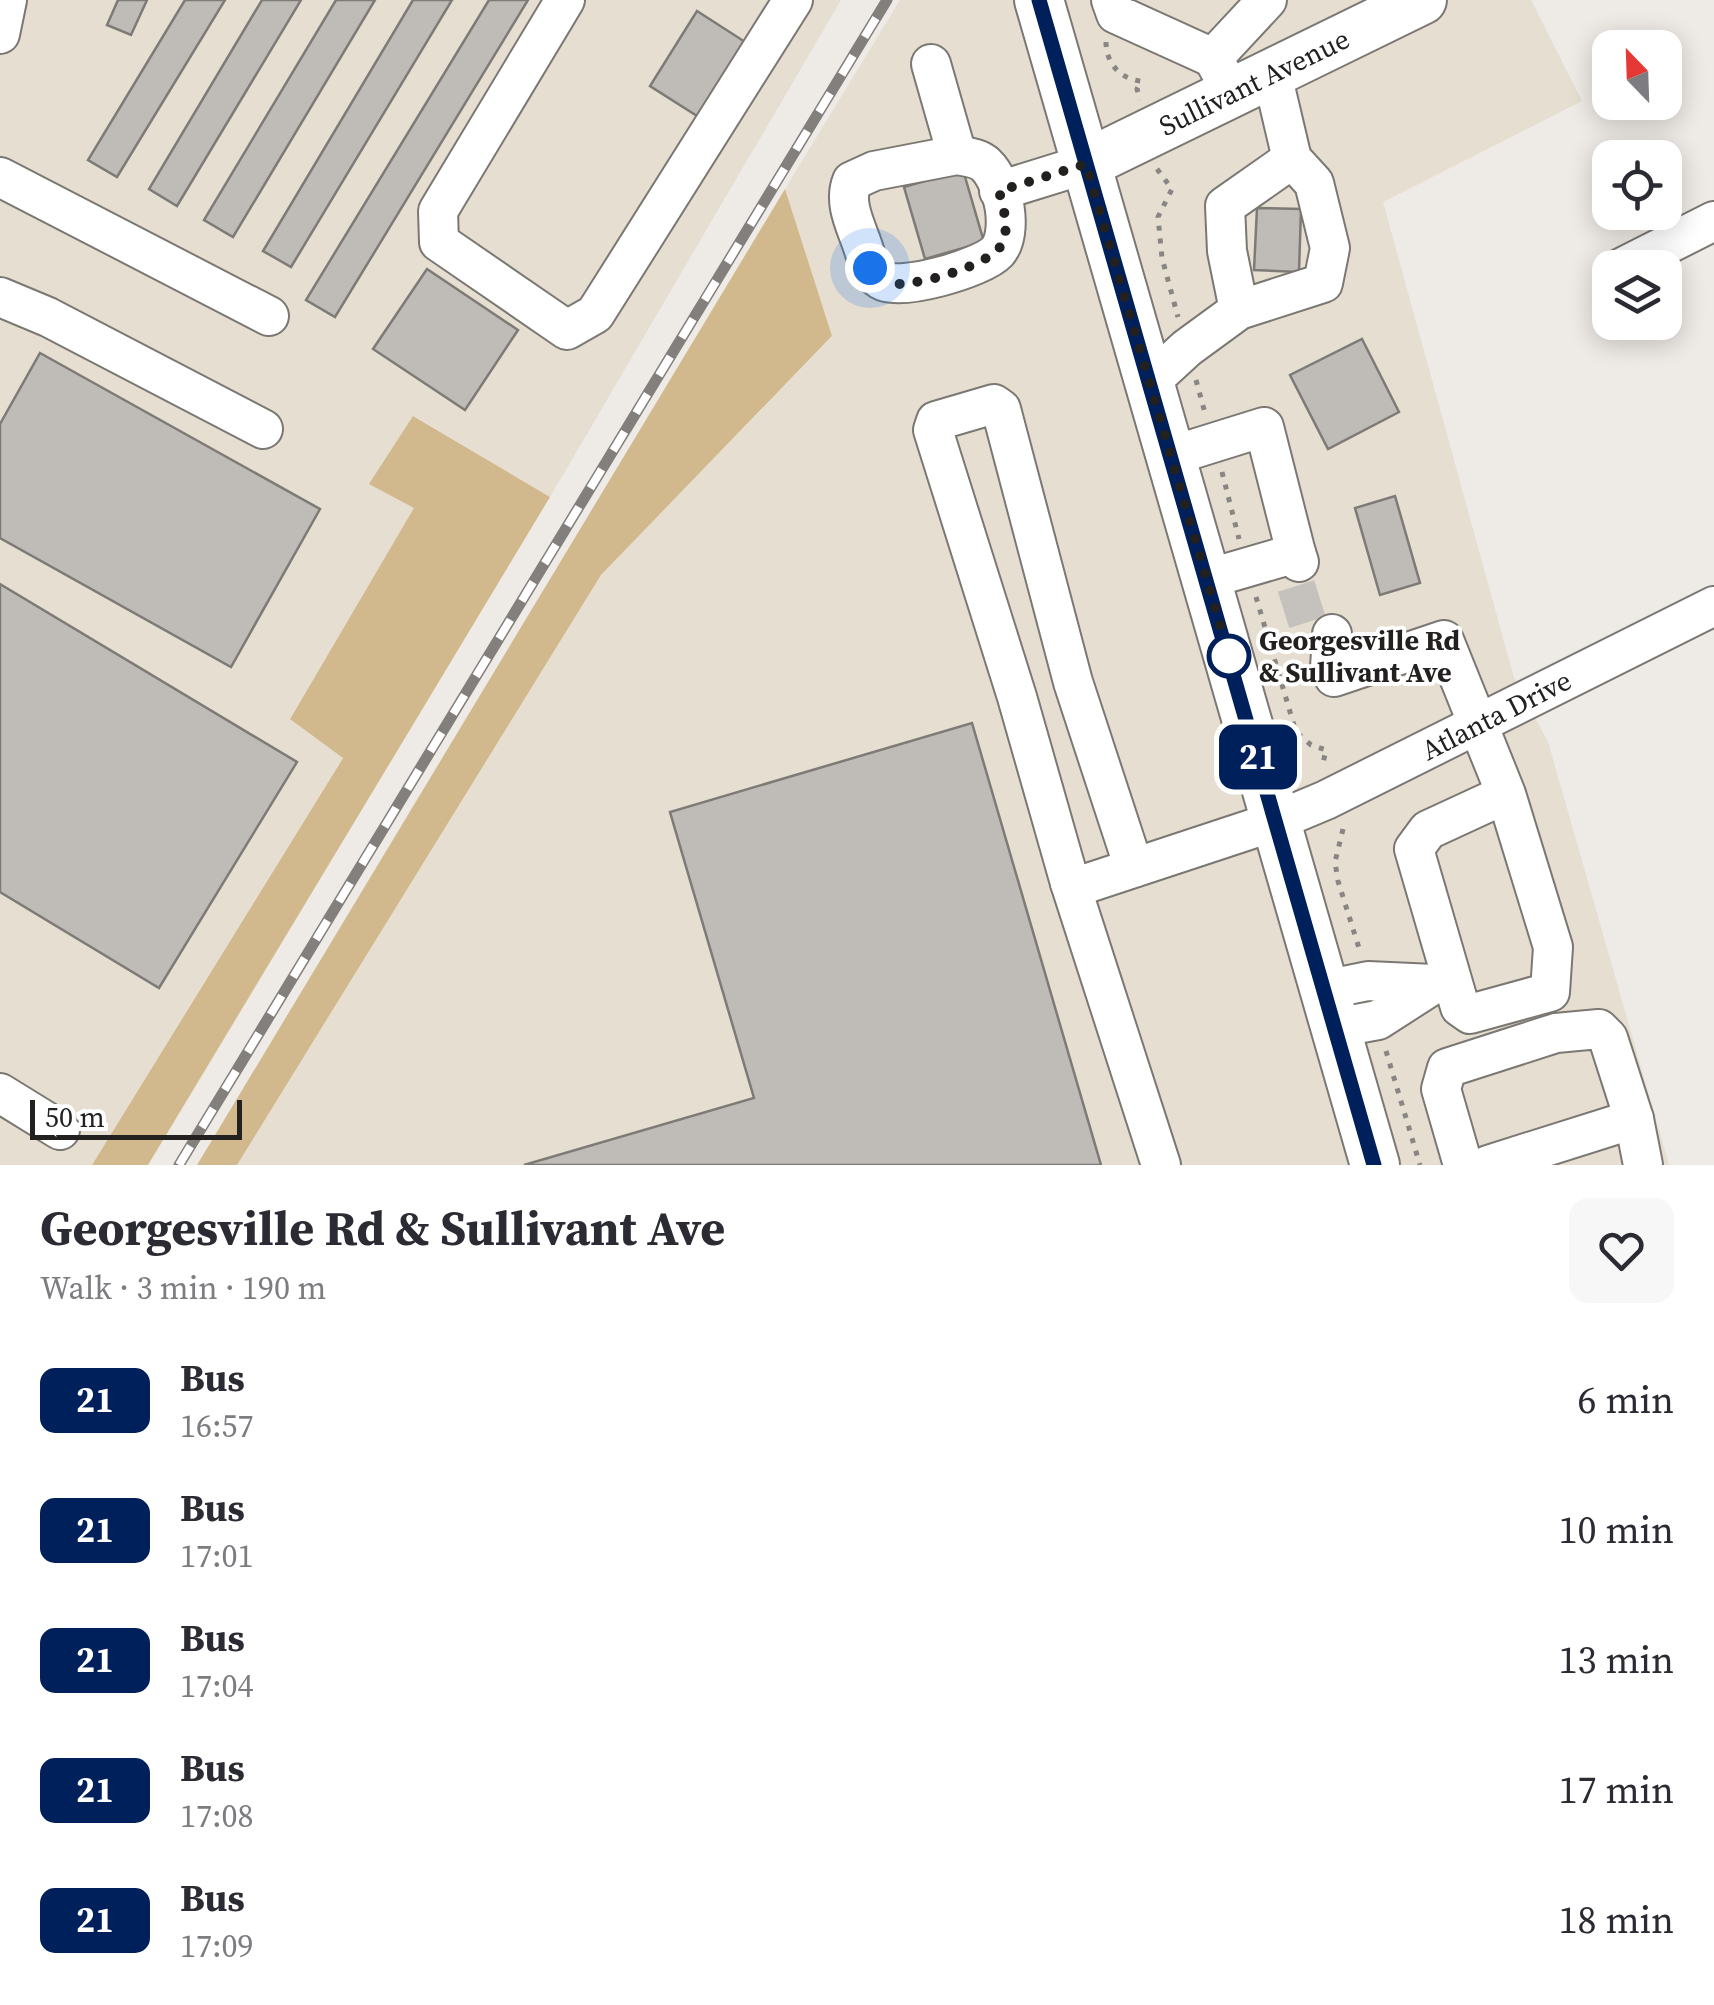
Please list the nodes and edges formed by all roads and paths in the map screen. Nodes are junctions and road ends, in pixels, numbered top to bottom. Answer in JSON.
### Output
{"nodes":[{"id":1,"x":564,"y":0,"type":"edge"},
{"id":2,"x":793,"y":0,"type":"edge"},
{"id":3,"x":1039,"y":0,"type":"edge"},
{"id":4,"x":1111,"y":0,"type":"edge"},
{"id":5,"x":1267,"y":0,"type":"edge"},
{"id":6,"x":1402,"y":5,"type":"edge"},
{"id":7,"x":931,"y":64,"type":"dead end"},
{"id":8,"x":1239,"y":75,"type":"junction"},
{"id":9,"x":958,"y":155,"type":"junction"},
{"id":10,"x":1292,"y":159,"type":"junction"},
{"id":11,"x":1086,"y":164,"type":"junction"},
{"id":12,"x":0,"y":177,"type":"edge"},
{"id":13,"x":999,"y":191,"type":"junction"},
{"id":14,"x":1714,"y":221,"type":"edge"},
{"id":15,"x":1656,"y":250,"type":"edge"},
{"id":16,"x":0,"y":297,"type":"edge"},
{"id":17,"x":1239,"y":310,"type":"junction"},
{"id":18,"x":269,"y":316,"type":"dead end"},
{"id":19,"x":1150,"y":382,"type":"junction"},
{"id":20,"x":263,"y":429,"type":"dead end"},
{"id":21,"x":1172,"y":456,"type":"junction"},
{"id":22,"x":1207,"y":579,"type":"junction"},
{"id":23,"x":1713,"y":613,"type":"edge"},
{"id":24,"x":1325,"y":647,"type":"tunnel mouth"},
{"id":25,"x":1476,"y":725,"type":"junction"},
{"id":26,"x":1506,"y":794,"type":"junction"},
{"id":27,"x":1276,"y":821,"type":"junction"},
{"id":28,"x":1134,"y":868,"type":"junction"},
{"id":29,"x":1070,"y":883,"type":"junction"},
{"id":30,"x":1443,"y":982,"type":"junction"},
{"id":31,"x":1330,"y":1009,"type":"junction"},
{"id":32,"x":0,"y":1093,"type":"edge"},
{"id":33,"x":1634,"y":1119,"type":"junction"},
{"id":34,"x":60,"y":1130,"type":"dead end"},
{"id":35,"x":1161,"y":1165,"type":"edge"},
{"id":36,"x":1374,"y":1165,"type":"edge"},
{"id":37,"x":1463,"y":1165,"type":"edge"},
{"id":38,"x":1488,"y":1165,"type":"edge"},
{"id":39,"x":1643,"y":1165,"type":"edge"}],
"edges":[{"from":1,"to":2,"type":"street"},
{"from":3,"to":11,"type":"main road"},
{"from":4,"to":8,"type":"street"},
{"from":5,"to":8,"type":"street"},
{"from":6,"to":8,"type":"main road","name":"Sullivant Avenue"},
{"from":7,"to":9,"type":"street"},
{"from":8,"to":10,"type":"street"},
{"from":8,"to":11,"type":"main road","name":"Sullivant Avenue"},
{"from":9,"to":13,"type":"street"},
{"from":9,"to":13,"type":"street"},
{"from":10,"to":17,"type":"street"},
{"from":10,"to":17,"type":"street"},
{"from":11,"to":13,"type":"street"},
{"from":11,"to":19,"type":"main road"},
{"from":12,"to":18,"type":"street"},
{"from":14,"to":15,"type":"street"},
{"from":16,"to":20,"type":"street"},
{"from":17,"to":19,"type":"street"},
{"from":19,"to":21,"type":"main road"},
{"from":21,"to":22,"type":"main road"},
{"from":21,"to":22,"type":"street"},
{"from":22,"to":27,"type":"main road"},
{"from":23,"to":25,"type":"street","name":"Atlanta Drive"},
{"from":24,"to":25,"type":"street"},
{"from":25,"to":26,"type":"street"},
{"from":25,"to":27,"type":"street","name":"Atlanta Drive"},
{"from":26,"to":30,"type":"street"},
{"from":26,"to":30,"type":"street"},
{"from":27,"to":28,"type":"street","name":"Atlanta Drive"},
{"from":27,"to":31,"type":"main road"},
{"from":28,"to":29,"type":"street","name":"Atlanta Drive"},
{"from":28,"to":29,"type":"street"},
{"from":29,"to":35,"type":"street"},
{"from":30,"to":31,"type":"street"},
{"from":31,"to":36,"type":"main road"},
{"from":32,"to":34,"type":"street"},
{"from":33,"to":37,"type":"street"},
{"from":33,"to":38,"type":"street"},
{"from":33,"to":39,"type":"street"}]}
